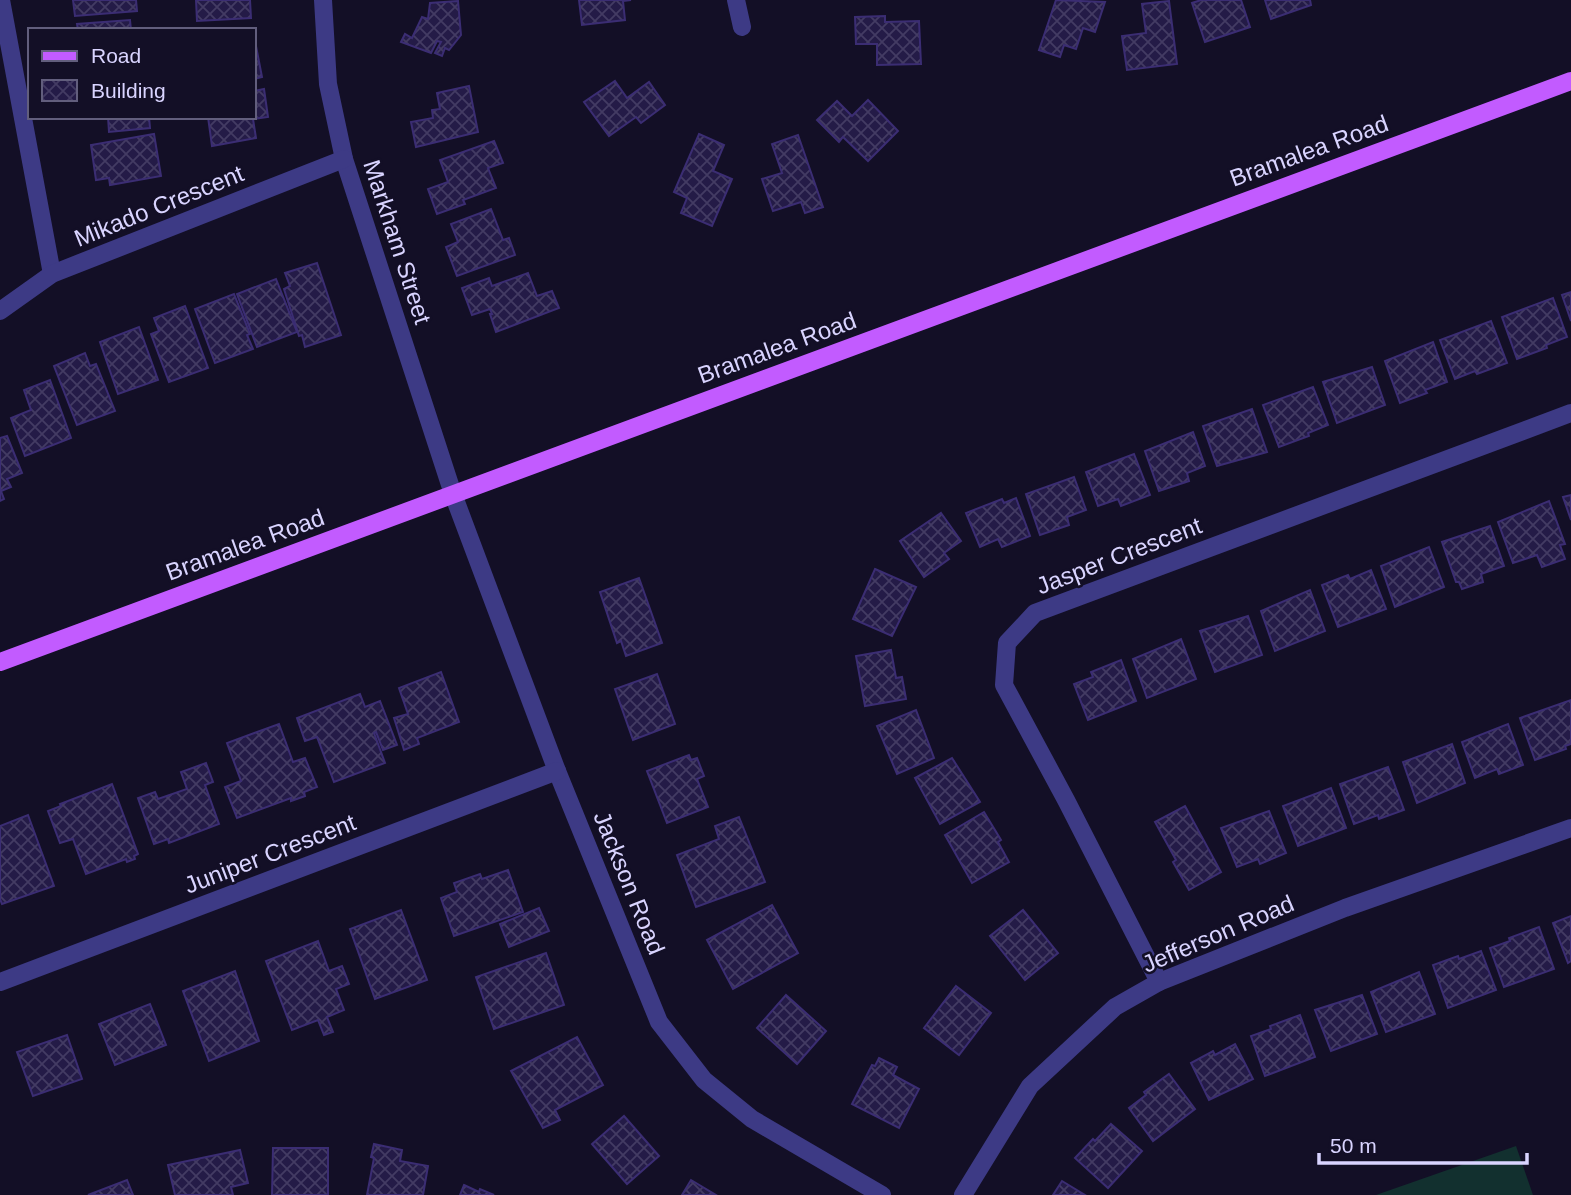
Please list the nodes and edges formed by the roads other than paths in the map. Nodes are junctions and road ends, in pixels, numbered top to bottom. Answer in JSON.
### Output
{"nodes":[{"id":1,"x":1,"y":0,"type":"edge"},
{"id":2,"x":323,"y":0,"type":"edge"},
{"id":3,"x":736,"y":0,"type":"edge"},
{"id":4,"x":742,"y":27,"type":"dead end"},
{"id":5,"x":1571,"y":81,"type":"edge"},
{"id":6,"x":344,"y":159,"type":"junction"},
{"id":7,"x":52,"y":274,"type":"junction"},
{"id":8,"x":0,"y":311,"type":"edge"},
{"id":9,"x":1571,"y":412,"type":"edge"},
{"id":10,"x":453,"y":494,"type":"junction"},
{"id":11,"x":0,"y":662,"type":"edge"},
{"id":12,"x":557,"y":771,"type":"junction"},
{"id":13,"x":1571,"y":828,"type":"edge"},
{"id":14,"x":0,"y":982,"type":"edge"},
{"id":15,"x":1159,"y":982,"type":"junction"},
{"id":16,"x":883,"y":1195,"type":"edge"},
{"id":17,"x":963,"y":1195,"type":"edge"}],
"edges":[{"from":1,"to":7,"type":"street"},
{"from":2,"to":6,"type":"street","name":"Markham Street"},
{"from":3,"to":4,"type":"street"},
{"from":5,"to":10,"type":"main road","name":"Bramalea Road"},
{"from":6,"to":7,"type":"street","name":"Mikado Crescent"},
{"from":6,"to":10,"type":"street","name":"Markham Street"},
{"from":7,"to":8,"type":"street","name":"Mikado Crescent"},
{"from":9,"to":15,"type":"street","name":"Jasper Crescent"},
{"from":10,"to":11,"type":"main road","name":"Bramalea Road"},
{"from":10,"to":12,"type":"street","name":"Jackson Road"},
{"from":12,"to":14,"type":"street","name":"Juniper Crescent"},
{"from":12,"to":16,"type":"street","name":"Jackson Road"},
{"from":13,"to":15,"type":"street","name":"Jefferson Road"},
{"from":15,"to":17,"type":"street","name":"Jefferson Road"}]}
